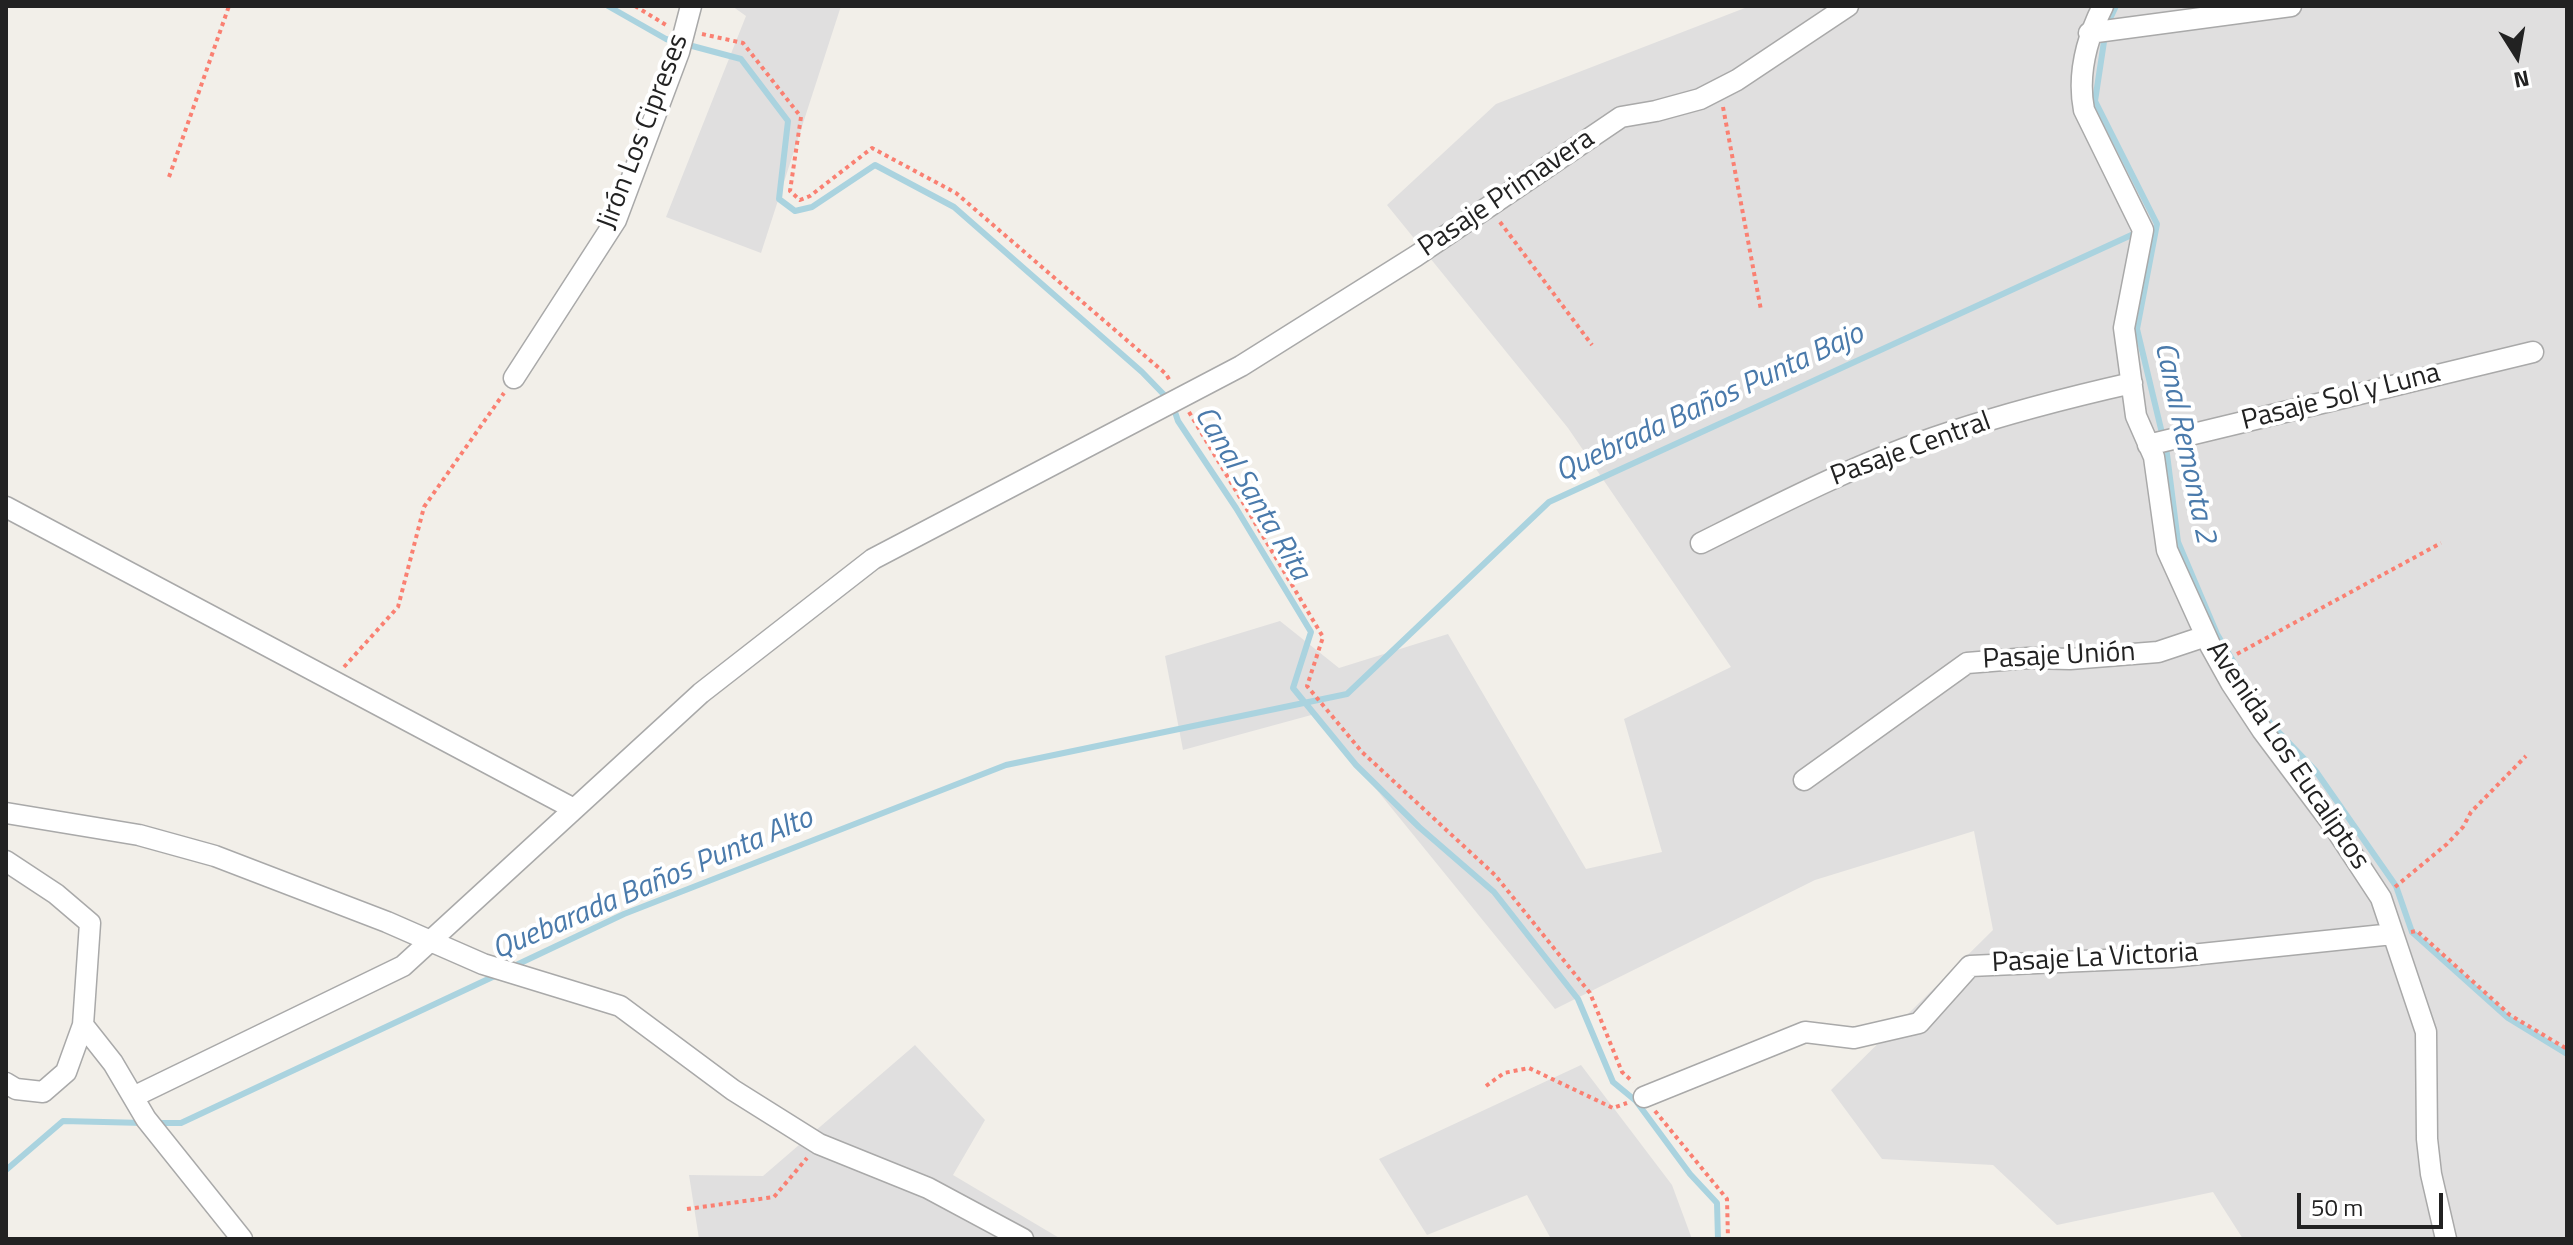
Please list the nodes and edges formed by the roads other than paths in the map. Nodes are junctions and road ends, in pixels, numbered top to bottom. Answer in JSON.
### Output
{"nodes":[{"id":1,"x":691,"y":6,"type":"edge"},
{"id":2,"x":1848,"y":6,"type":"edge"},
{"id":3,"x":2103,"y":6,"type":"edge"},
{"id":4,"x":2291,"y":6,"type":"edge"},
{"id":5,"x":2089,"y":33,"type":"junction"},
{"id":6,"x":2533,"y":352,"type":"dead end"},
{"id":7,"x":514,"y":378,"type":"road end"},
{"id":8,"x":2132,"y":383,"type":"junction"},
{"id":9,"x":2148,"y":445,"type":"junction"},
{"id":10,"x":6,"y":507,"type":"edge"},
{"id":11,"x":1701,"y":543,"type":"dead end"},
{"id":12,"x":2206,"y":636,"type":"junction"},
{"id":13,"x":1804,"y":780,"type":"dead end"},
{"id":14,"x":574,"y":809,"type":"junction"},
{"id":15,"x":6,"y":813,"type":"edge"},
{"id":16,"x":6,"y":861,"type":"edge"},
{"id":17,"x":2393,"y":934,"type":"junction"},
{"id":18,"x":430,"y":941,"type":"junction"},
{"id":19,"x":83,"y":1025,"type":"junction"},
{"id":20,"x":6,"y":1083,"type":"edge"},
{"id":21,"x":133,"y":1097,"type":"junction"},
{"id":22,"x":1644,"y":1097,"type":"road end"},
{"id":23,"x":242,"y":1239,"type":"edge"},
{"id":24,"x":1023,"y":1239,"type":"edge"},
{"id":25,"x":2446,"y":1239,"type":"edge"}],
"edges":[{"from":1,"to":7,"type":"street","name":"Jirón Los Cipreses"},
{"from":2,"to":14,"type":"street","name":"Pasaje Primavera"},
{"from":3,"to":5,"type":"street","name":"Avenida Los Eucaliptos"},
{"from":4,"to":5,"type":"street"},
{"from":5,"to":8,"type":"street","name":"Avenida Los Eucaliptos"},
{"from":6,"to":9,"type":"street","name":"Pasaje Sol y Luna"},
{"from":8,"to":9,"type":"street","name":"Avenida Los Eucaliptos"},
{"from":8,"to":11,"type":"street","name":"Pasaje Central"},
{"from":9,"to":12,"type":"street","name":"Avenida Los Eucaliptos"},
{"from":10,"to":14,"type":"street"},
{"from":12,"to":13,"type":"street","name":"Pasaje Unión"},
{"from":12,"to":17,"type":"street","name":"Avenida Los Eucaliptos"},
{"from":14,"to":18,"type":"street","name":"Pasaje Primavera"},
{"from":15,"to":18,"type":"street"},
{"from":16,"to":19,"type":"street"},
{"from":17,"to":22,"type":"street","name":"Pasaje La Victoria"},
{"from":17,"to":25,"type":"street","name":"Avenida Los Eucaliptos"},
{"from":18,"to":21,"type":"street","name":"Pasaje Primavera"},
{"from":18,"to":24,"type":"street"},
{"from":19,"to":20,"type":"street"},
{"from":19,"to":21,"type":"street"},
{"from":21,"to":23,"type":"street"}]}
